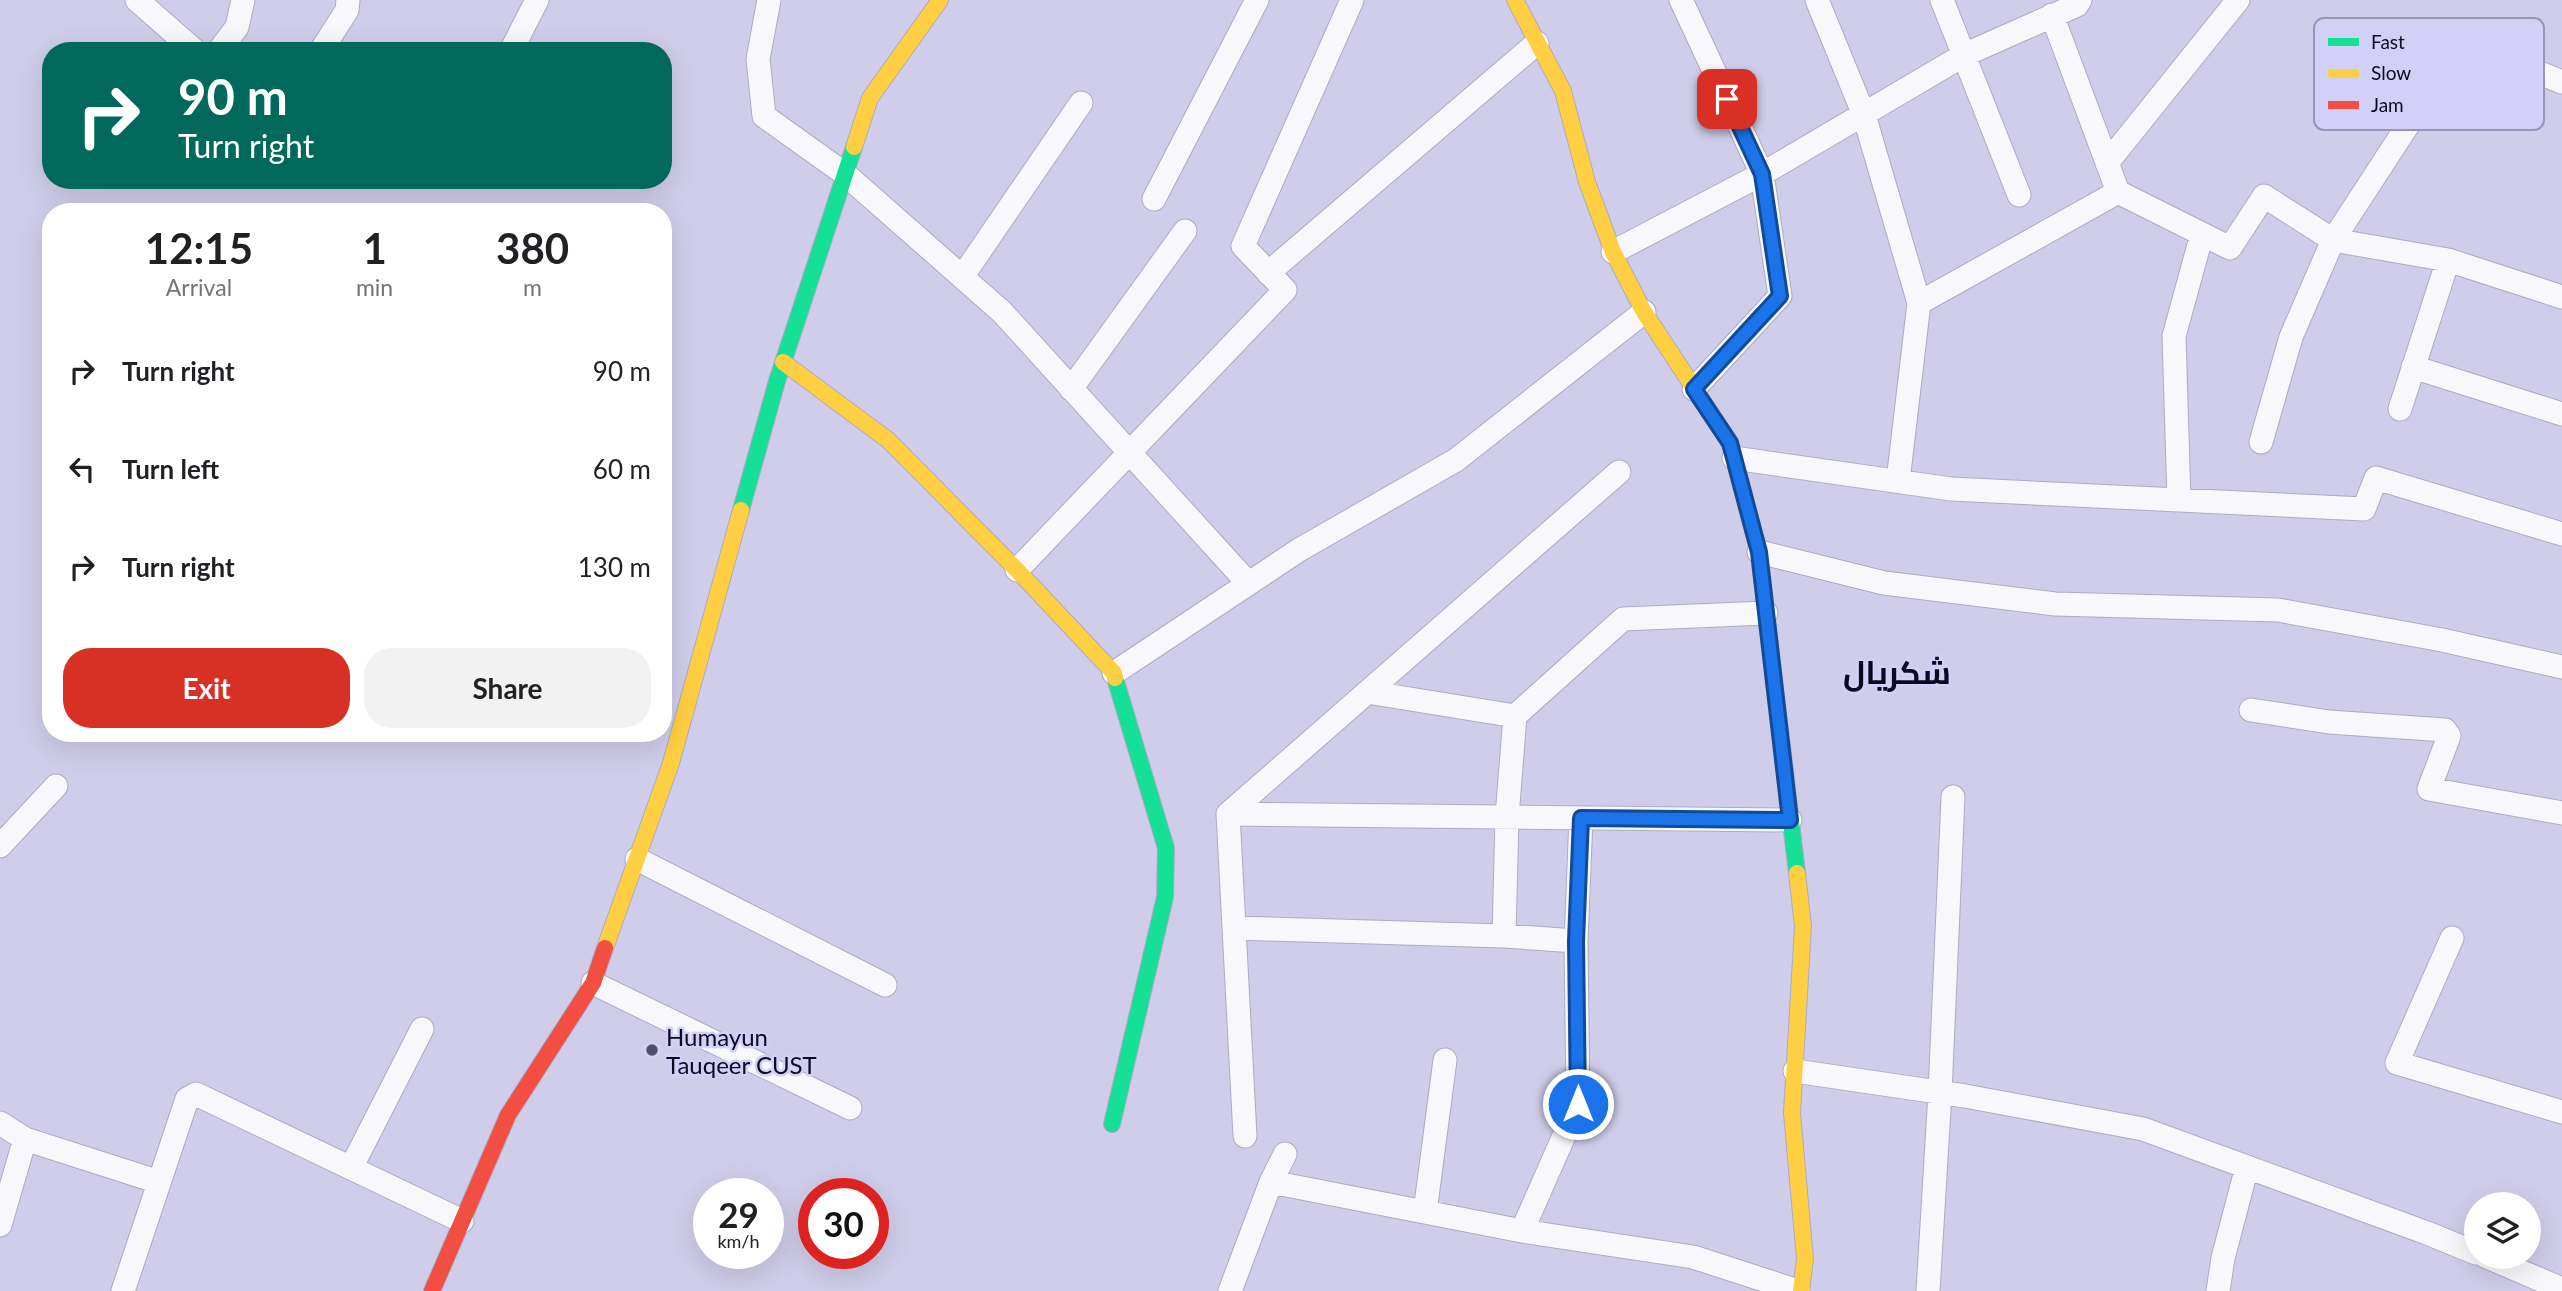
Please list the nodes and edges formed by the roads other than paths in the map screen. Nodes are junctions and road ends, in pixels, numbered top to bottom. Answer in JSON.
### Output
{"nodes":[{"id":1,"x":137,"y":0,"type":"edge"},
{"id":2,"x":243,"y":0,"type":"edge"},
{"id":3,"x":348,"y":0,"type":"edge"},
{"id":4,"x":769,"y":0,"type":"edge"},
{"id":5,"x":940,"y":0,"type":"edge"},
{"id":6,"x":1257,"y":0,"type":"edge"},
{"id":7,"x":1352,"y":0,"type":"edge"},
{"id":8,"x":1515,"y":0,"type":"edge"},
{"id":9,"x":1681,"y":0,"type":"edge"},
{"id":10,"x":1817,"y":0,"type":"edge"},
{"id":11,"x":1942,"y":0,"type":"edge"},
{"id":12,"x":2080,"y":0,"type":"edge"},
{"id":13,"x":2238,"y":0,"type":"edge"},
{"id":14,"x":533,"y":2,"type":"edge"},
{"id":15,"x":2052,"y":15,"type":"junction"},
{"id":16,"x":185,"y":42,"type":"edge"},
{"id":17,"x":226,"y":42,"type":"edge"},
{"id":18,"x":327,"y":42,"type":"edge"},
{"id":19,"x":515,"y":42,"type":"edge"},
{"id":20,"x":1537,"y":43,"type":"junction"},
{"id":21,"x":1964,"y":55,"type":"junction"},
{"id":22,"x":2544,"y":75,"type":"edge"},
{"id":23,"x":2562,"y":82,"type":"edge"},
{"id":24,"x":1081,"y":103,"type":"dead end"},
{"id":25,"x":1864,"y":115,"type":"junction"},
{"id":26,"x":2405,"y":130,"type":"edge"},
{"id":27,"x":2107,"y":163,"type":"junction"},
{"id":28,"x":845,"y":174,"type":"junction"},
{"id":29,"x":1762,"y":174,"type":"junction"},
{"id":30,"x":2119,"y":192,"type":"junction"},
{"id":31,"x":2019,"y":195,"type":"dead end"},
{"id":32,"x":1154,"y":199,"type":"dead end"},
{"id":33,"x":1185,"y":230,"type":"dead end"},
{"id":34,"x":2202,"y":234,"type":"junction"},
{"id":35,"x":2333,"y":240,"type":"junction"},
{"id":36,"x":1613,"y":252,"type":"junction"},
{"id":37,"x":2448,"y":260,"type":"junction"},
{"id":38,"x":1268,"y":273,"type":"junction"},
{"id":39,"x":962,"y":278,"type":"junction"},
{"id":40,"x":2562,"y":297,"type":"edge"},
{"id":41,"x":1919,"y":303,"type":"junction"},
{"id":42,"x":1644,"y":312,"type":"junction"},
{"id":43,"x":783,"y":362,"type":"junction"},
{"id":44,"x":2413,"y":368,"type":"junction"},
{"id":45,"x":1071,"y":389,"type":"junction"},
{"id":46,"x":1694,"y":389,"type":"junction"},
{"id":47,"x":2400,"y":409,"type":"dead end"},
{"id":48,"x":2562,"y":414,"type":"edge"},
{"id":49,"x":2261,"y":442,"type":"dead end"},
{"id":50,"x":1129,"y":453,"type":"junction"},
{"id":51,"x":1734,"y":458,"type":"junction"},
{"id":52,"x":1619,"y":472,"type":"dead end"},
{"id":53,"x":1898,"y":481,"type":"junction"},
{"id":54,"x":2179,"y":500,"type":"junction"},
{"id":55,"x":2562,"y":534,"type":"edge"},
{"id":56,"x":1759,"y":552,"type":"junction"},
{"id":57,"x":1017,"y":570,"type":"junction"},
{"id":58,"x":1248,"y":583,"type":"junction"},
{"id":59,"x":1766,"y":613,"type":"junction"},
{"id":60,"x":2562,"y":667,"type":"edge"},
{"id":61,"x":1114,"y":674,"type":"junction"},
{"id":62,"x":1367,"y":692,"type":"junction"},
{"id":63,"x":2251,"y":710,"type":"dead end"},
{"id":64,"x":1515,"y":716,"type":"junction"},
{"id":65,"x":56,"y":786,"type":"dead end"},
{"id":66,"x":1953,"y":797,"type":"dead end"},
{"id":67,"x":2562,"y":813,"type":"edge"},
{"id":68,"x":1228,"y":814,"type":"junction"},
{"id":69,"x":1507,"y":817,"type":"junction"},
{"id":70,"x":1581,"y":818,"type":"junction"},
{"id":71,"x":1790,"y":820,"type":"junction"},
{"id":72,"x":0,"y":846,"type":"edge"},
{"id":73,"x":637,"y":859,"type":"junction"},
{"id":74,"x":1234,"y":928,"type":"junction"},
{"id":75,"x":1504,"y":936,"type":"junction"},
{"id":76,"x":2452,"y":938,"type":"dead end"},
{"id":77,"x":1576,"y":941,"type":"junction"},
{"id":78,"x":593,"y":983,"type":"junction"},
{"id":79,"x":885,"y":985,"type":"dead end"},
{"id":80,"x":422,"y":1029,"type":"dead end"},
{"id":81,"x":1445,"y":1060,"type":"dead end"},
{"id":82,"x":1795,"y":1070,"type":"junction"},
{"id":83,"x":1940,"y":1093,"type":"junction"},
{"id":84,"x":850,"y":1108,"type":"dead end"},
{"id":85,"x":2562,"y":1112,"type":"edge"},
{"id":86,"x":0,"y":1123,"type":"edge"},
{"id":87,"x":1112,"y":1124,"type":"dead end"},
{"id":88,"x":1245,"y":1136,"type":"dead end"},
{"id":89,"x":25,"y":1139,"type":"junction"},
{"id":90,"x":1285,"y":1154,"type":"dead end"},
{"id":91,"x":2247,"y":1167,"type":"junction"},
{"id":92,"x":351,"y":1168,"type":"junction"},
{"id":93,"x":159,"y":1182,"type":"junction"},
{"id":94,"x":1271,"y":1182,"type":"junction"},
{"id":95,"x":1425,"y":1212,"type":"junction"},
{"id":96,"x":462,"y":1221,"type":"junction"},
{"id":97,"x":0,"y":1225,"type":"edge"},
{"id":98,"x":1522,"y":1231,"type":"junction"},
{"id":99,"x":2464,"y":1248,"type":"edge"},
{"id":100,"x":2515,"y":1269,"type":"edge"},
{"id":101,"x":2561,"y":1289,"type":"edge"},
{"id":102,"x":123,"y":1291,"type":"edge"},
{"id":103,"x":432,"y":1291,"type":"edge"},
{"id":104,"x":1230,"y":1291,"type":"edge"},
{"id":105,"x":1799,"y":1291,"type":"edge"},
{"id":106,"x":1928,"y":1291,"type":"edge"},
{"id":107,"x":2218,"y":1291,"type":"edge"}],
"edges":[{"from":1,"to":16,"type":"street"},
{"from":2,"to":17,"type":"street"},
{"from":3,"to":18,"type":"street"},
{"from":4,"to":28,"type":"street"},
{"from":5,"to":28,"type":"street"},
{"from":6,"to":32,"type":"street"},
{"from":7,"to":38,"type":"street"},
{"from":8,"to":20,"type":"street"},
{"from":9,"to":29,"type":"street"},
{"from":10,"to":25,"type":"street"},
{"from":11,"to":21,"type":"street"},
{"from":12,"to":15,"type":"street"},
{"from":13,"to":27,"type":"street"},
{"from":14,"to":19,"type":"street"},
{"from":15,"to":21,"type":"street"},
{"from":15,"to":27,"type":"street"},
{"from":20,"to":36,"type":"street"},
{"from":20,"to":38,"type":"street"},
{"from":21,"to":25,"type":"street"},
{"from":21,"to":31,"type":"street"},
{"from":22,"to":23,"type":"street"},
{"from":24,"to":39,"type":"street"},
{"from":25,"to":29,"type":"street"},
{"from":25,"to":41,"type":"street"},
{"from":26,"to":35,"type":"street"},
{"from":27,"to":30,"type":"street"},
{"from":28,"to":39,"type":"street"},
{"from":28,"to":43,"type":"street"},
{"from":29,"to":36,"type":"street"},
{"from":29,"to":46,"type":"street"},
{"from":30,"to":34,"type":"street"},
{"from":30,"to":41,"type":"street"},
{"from":33,"to":45,"type":"street"},
{"from":34,"to":35,"type":"street"},
{"from":34,"to":54,"type":"street"},
{"from":35,"to":37,"type":"street"},
{"from":35,"to":49,"type":"street"},
{"from":36,"to":42,"type":"street"},
{"from":37,"to":40,"type":"street"},
{"from":37,"to":44,"type":"street"},
{"from":38,"to":50,"type":"street"},
{"from":39,"to":45,"type":"street"},
{"from":41,"to":53,"type":"street"},
{"from":42,"to":46,"type":"street"},
{"from":42,"to":58,"type":"street"},
{"from":43,"to":57,"type":"street"},
{"from":43,"to":73,"type":"street"},
{"from":44,"to":47,"type":"street"},
{"from":44,"to":48,"type":"street"},
{"from":45,"to":50,"type":"street"},
{"from":46,"to":51,"type":"street"},
{"from":50,"to":57,"type":"street"},
{"from":50,"to":58,"type":"street"},
{"from":51,"to":53,"type":"street"},
{"from":51,"to":56,"type":"street"},
{"from":52,"to":62,"type":"street"},
{"from":53,"to":54,"type":"street"},
{"from":54,"to":55,"type":"street"},
{"from":56,"to":59,"type":"street"},
{"from":56,"to":60,"type":"street"},
{"from":57,"to":61,"type":"street"},
{"from":58,"to":61,"type":"street"},
{"from":59,"to":64,"type":"street"},
{"from":59,"to":71,"type":"street"},
{"from":61,"to":87,"type":"street"},
{"from":62,"to":64,"type":"street"},
{"from":62,"to":68,"type":"street"},
{"from":63,"to":67,"type":"street"},
{"from":64,"to":69,"type":"street"},
{"from":65,"to":72,"type":"street"},
{"from":66,"to":83,"type":"street"},
{"from":68,"to":69,"type":"street"},
{"from":68,"to":74,"type":"street"},
{"from":69,"to":70,"type":"street"},
{"from":69,"to":75,"type":"street"},
{"from":70,"to":71,"type":"street"},
{"from":70,"to":77,"type":"street"},
{"from":71,"to":82,"type":"street"},
{"from":73,"to":78,"type":"street"},
{"from":73,"to":79,"type":"street"},
{"from":74,"to":75,"type":"street"},
{"from":74,"to":88,"type":"street"},
{"from":75,"to":77,"type":"street"},
{"from":76,"to":85,"type":"street"},
{"from":77,"to":98,"type":"street"},
{"from":78,"to":84,"type":"street"},
{"from":78,"to":96,"type":"street"},
{"from":80,"to":92,"type":"street"},
{"from":81,"to":95,"type":"street"},
{"from":82,"to":83,"type":"street"},
{"from":82,"to":105,"type":"street"},
{"from":83,"to":91,"type":"street"},
{"from":83,"to":106,"type":"street"},
{"from":86,"to":89,"type":"street"},
{"from":89,"to":93,"type":"street"},
{"from":89,"to":97,"type":"street"},
{"from":90,"to":94,"type":"street"},
{"from":91,"to":99,"type":"street"},
{"from":91,"to":107,"type":"street"},
{"from":92,"to":93,"type":"street"},
{"from":92,"to":96,"type":"street"},
{"from":93,"to":102,"type":"street"},
{"from":94,"to":95,"type":"street"},
{"from":94,"to":104,"type":"street"},
{"from":95,"to":98,"type":"street"},
{"from":96,"to":103,"type":"street"},
{"from":98,"to":105,"type":"street"},
{"from":100,"to":101,"type":"street"}]}
